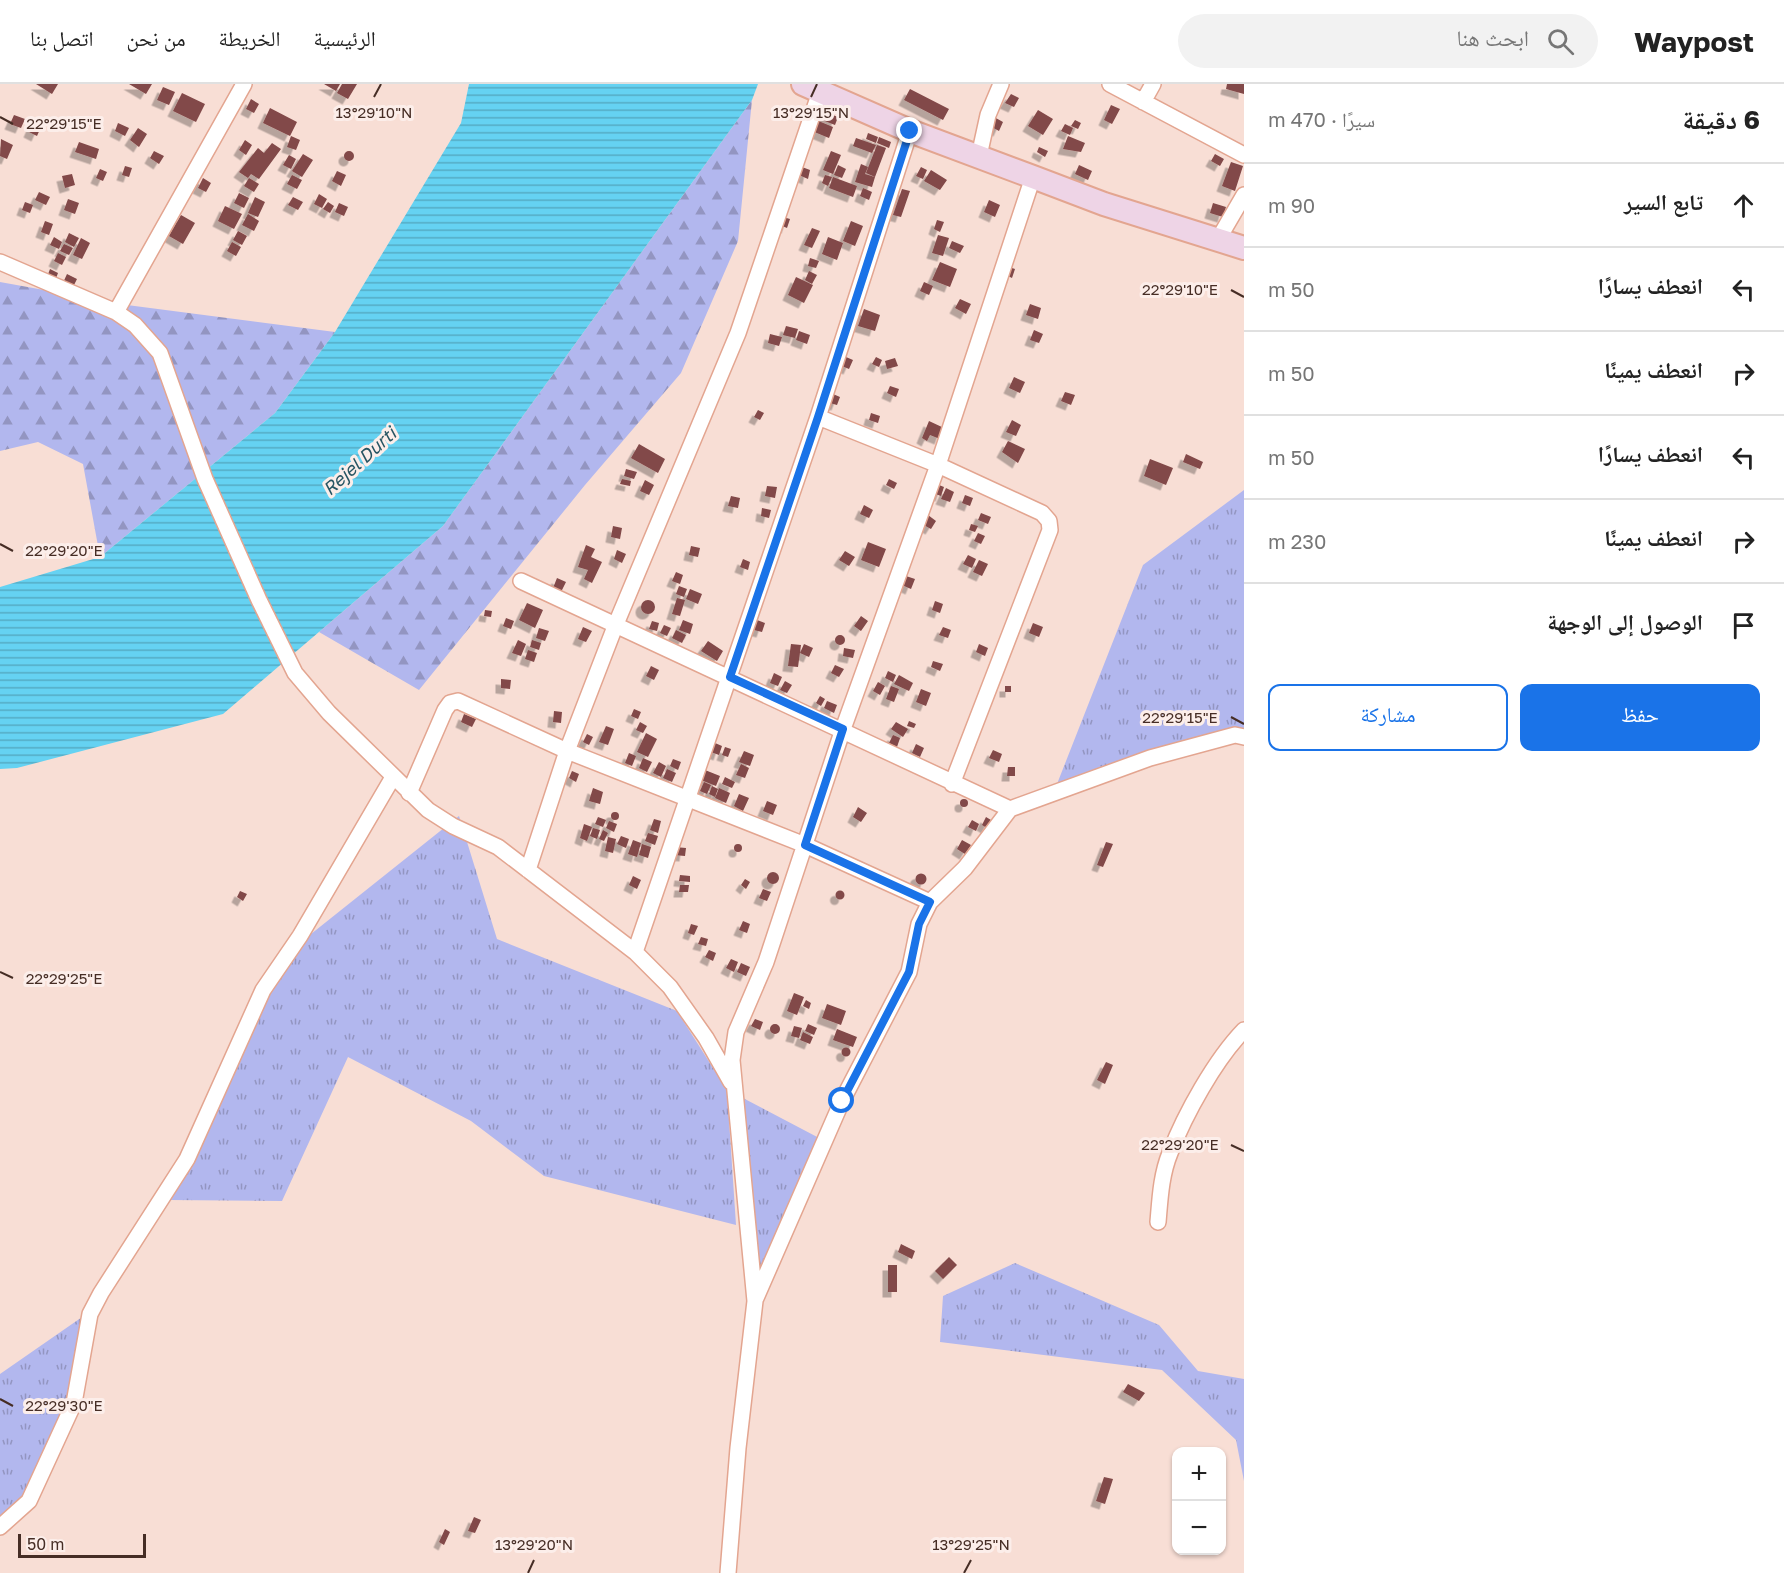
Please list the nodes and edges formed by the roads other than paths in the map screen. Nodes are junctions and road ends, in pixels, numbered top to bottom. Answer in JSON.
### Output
{"nodes":[{"id":1,"x":244,"y":84,"type":"edge"},
{"id":2,"x":1001,"y":84,"type":"edge"},
{"id":3,"x":1110,"y":84,"type":"edge"},
{"id":4,"x":1153,"y":84,"type":"edge"},
{"id":5,"x":812,"y":88,"type":"edge"},
{"id":6,"x":1143,"y":102,"type":"junction"},
{"id":7,"x":910,"y":131,"type":"junction"},
{"id":8,"x":979,"y":156,"type":"junction"},
{"id":9,"x":1244,"y":156,"type":"edge"},
{"id":10,"x":1033,"y":177,"type":"junction"},
{"id":11,"x":1244,"y":195,"type":"edge"},
{"id":12,"x":1219,"y":238,"type":"junction"},
{"id":13,"x":1244,"y":248,"type":"edge"},
{"id":14,"x":0,"y":262,"type":"edge"},
{"id":15,"x":116,"y":312,"type":"junction"},
{"id":16,"x":818,"y":417,"type":"junction"},
{"id":17,"x":938,"y":465,"type":"junction"},
{"id":18,"x":520,"y":581,"type":"dead end"},
{"id":19,"x":616,"y":624,"type":"junction"},
{"id":20,"x":730,"y":677,"type":"junction"},
{"id":21,"x":843,"y":729,"type":"junction"},
{"id":22,"x":1244,"y":737,"type":"edge"},
{"id":23,"x":567,"y":751,"type":"junction"},
{"id":24,"x":393,"y":777,"type":"junction"},
{"id":25,"x":952,"y":784,"type":"junction"},
{"id":26,"x":409,"y":794,"type":"junction"},
{"id":27,"x":689,"y":797,"type":"junction"},
{"id":28,"x":1010,"y":809,"type":"junction"},
{"id":29,"x":805,"y":845,"type":"junction"},
{"id":30,"x":528,"y":870,"type":"junction"},
{"id":31,"x":930,"y":902,"type":"junction"},
{"id":32,"x":635,"y":952,"type":"junction"},
{"id":33,"x":1244,"y":1030,"type":"edge"},
{"id":34,"x":735,"y":1089,"type":"junction"},
{"id":35,"x":1158,"y":1222,"type":"dead end"},
{"id":36,"x":755,"y":1301,"type":"junction"},
{"id":37,"x":0,"y":1527,"type":"edge"},
{"id":38,"x":728,"y":1573,"type":"edge"}],
"edges":[{"from":1,"to":15,"type":"street"},
{"from":2,"to":8,"type":"street"},
{"from":3,"to":6,"type":"street"},
{"from":4,"to":6,"type":"street"},
{"from":5,"to":7,"type":"street"},
{"from":5,"to":19,"type":"street"},
{"from":6,"to":9,"type":"street"},
{"from":7,"to":8,"type":"street"},
{"from":7,"to":16,"type":"street"},
{"from":8,"to":10,"type":"street"},
{"from":10,"to":12,"type":"street"},
{"from":10,"to":17,"type":"street"},
{"from":11,"to":12,"type":"street"},
{"from":12,"to":13,"type":"street"},
{"from":14,"to":15,"type":"street"},
{"from":15,"to":24,"type":"street"},
{"from":16,"to":17,"type":"street"},
{"from":16,"to":20,"type":"street"},
{"from":17,"to":21,"type":"street"},
{"from":17,"to":25,"type":"street"},
{"from":18,"to":19,"type":"street"},
{"from":19,"to":20,"type":"street"},
{"from":19,"to":23,"type":"street"},
{"from":20,"to":21,"type":"street"},
{"from":20,"to":27,"type":"street"},
{"from":21,"to":25,"type":"street"},
{"from":21,"to":29,"type":"street"},
{"from":22,"to":28,"type":"street"},
{"from":23,"to":26,"type":"street"},
{"from":23,"to":27,"type":"street"},
{"from":23,"to":30,"type":"street"},
{"from":24,"to":26,"type":"street"},
{"from":24,"to":37,"type":"street"},
{"from":25,"to":28,"type":"street"},
{"from":26,"to":30,"type":"street"},
{"from":27,"to":29,"type":"street"},
{"from":27,"to":32,"type":"street"},
{"from":28,"to":31,"type":"street"},
{"from":29,"to":31,"type":"street"},
{"from":29,"to":34,"type":"street"},
{"from":30,"to":32,"type":"street"},
{"from":31,"to":36,"type":"street"},
{"from":32,"to":34,"type":"street"},
{"from":33,"to":35,"type":"street"},
{"from":34,"to":36,"type":"street"},
{"from":36,"to":38,"type":"street"}]}
